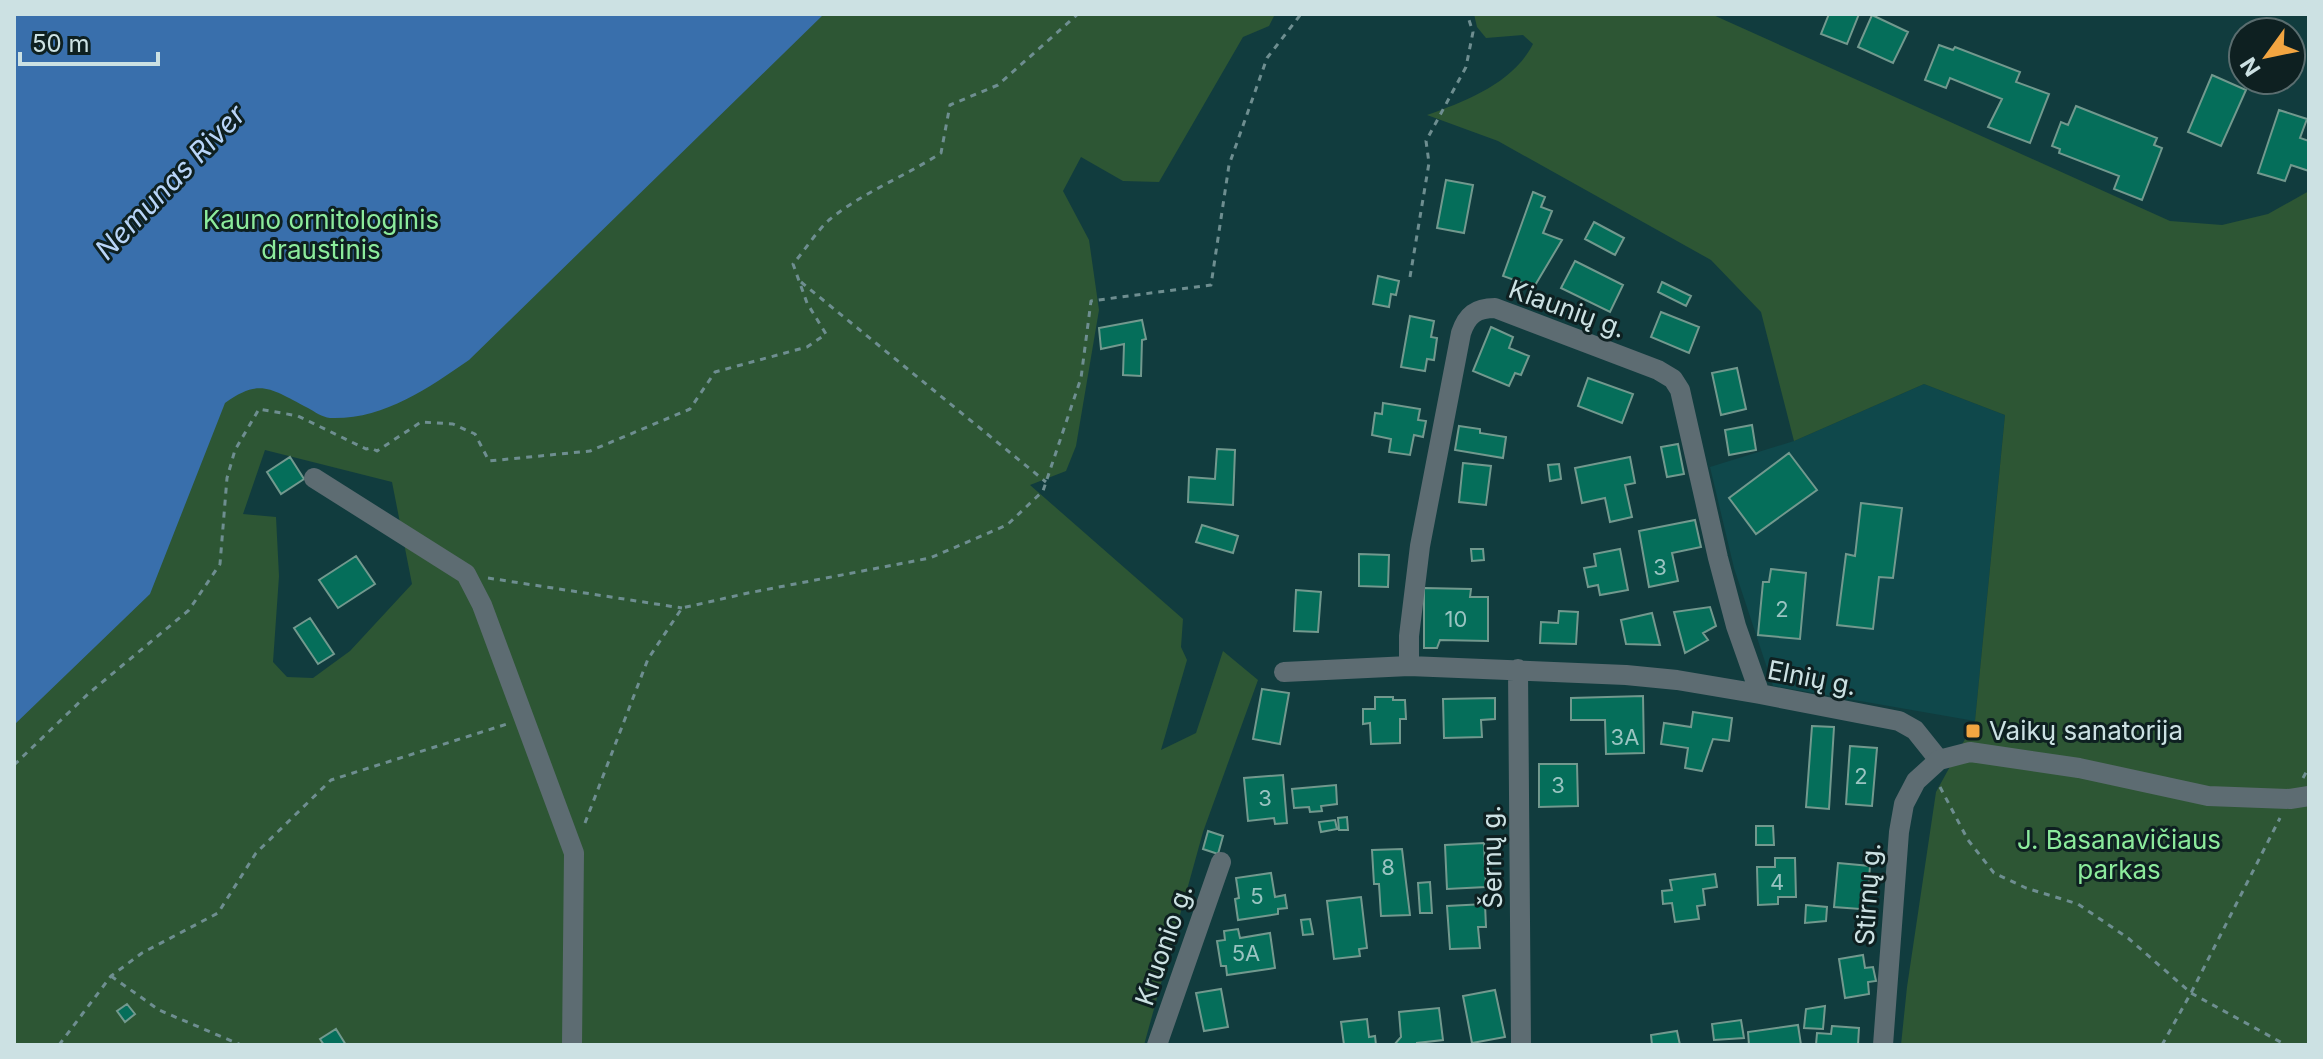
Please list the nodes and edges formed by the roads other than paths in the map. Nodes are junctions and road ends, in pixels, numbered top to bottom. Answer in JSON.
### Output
{"nodes":[{"id":1,"x":314,"y":478,"type":"dead end"},
{"id":2,"x":1409,"y":666,"type":"junction"},
{"id":3,"x":1518,"y":669,"type":"junction"},
{"id":4,"x":1284,"y":672,"type":"dead end"},
{"id":5,"x":1760,"y":694,"type":"junction"},
{"id":6,"x":1934,"y":763,"type":"junction"},
{"id":7,"x":2304,"y":790,"type":"edge"},
{"id":8,"x":1221,"y":862,"type":"dead end"},
{"id":9,"x":572,"y":1045,"type":"edge"},
{"id":10,"x":1157,"y":1045,"type":"edge"},
{"id":11,"x":1521,"y":1045,"type":"edge"},
{"id":12,"x":1883,"y":1045,"type":"edge"}],
"edges":[{"from":1,"to":9,"type":"street"},
{"from":2,"to":3,"type":"street","name":"Elnių g."},
{"from":2,"to":4,"type":"street","name":"Elnių g."},
{"from":2,"to":5,"type":"street","name":"Kiaunių g."},
{"from":3,"to":5,"type":"street","name":"Elnių g."},
{"from":3,"to":11,"type":"street","name":"Šernų g."},
{"from":5,"to":6,"type":"street","name":"Elnių g."},
{"from":6,"to":7,"type":"street"},
{"from":6,"to":12,"type":"street","name":"Stirnų g."},
{"from":8,"to":10,"type":"street","name":"Kruonio g."}]}
